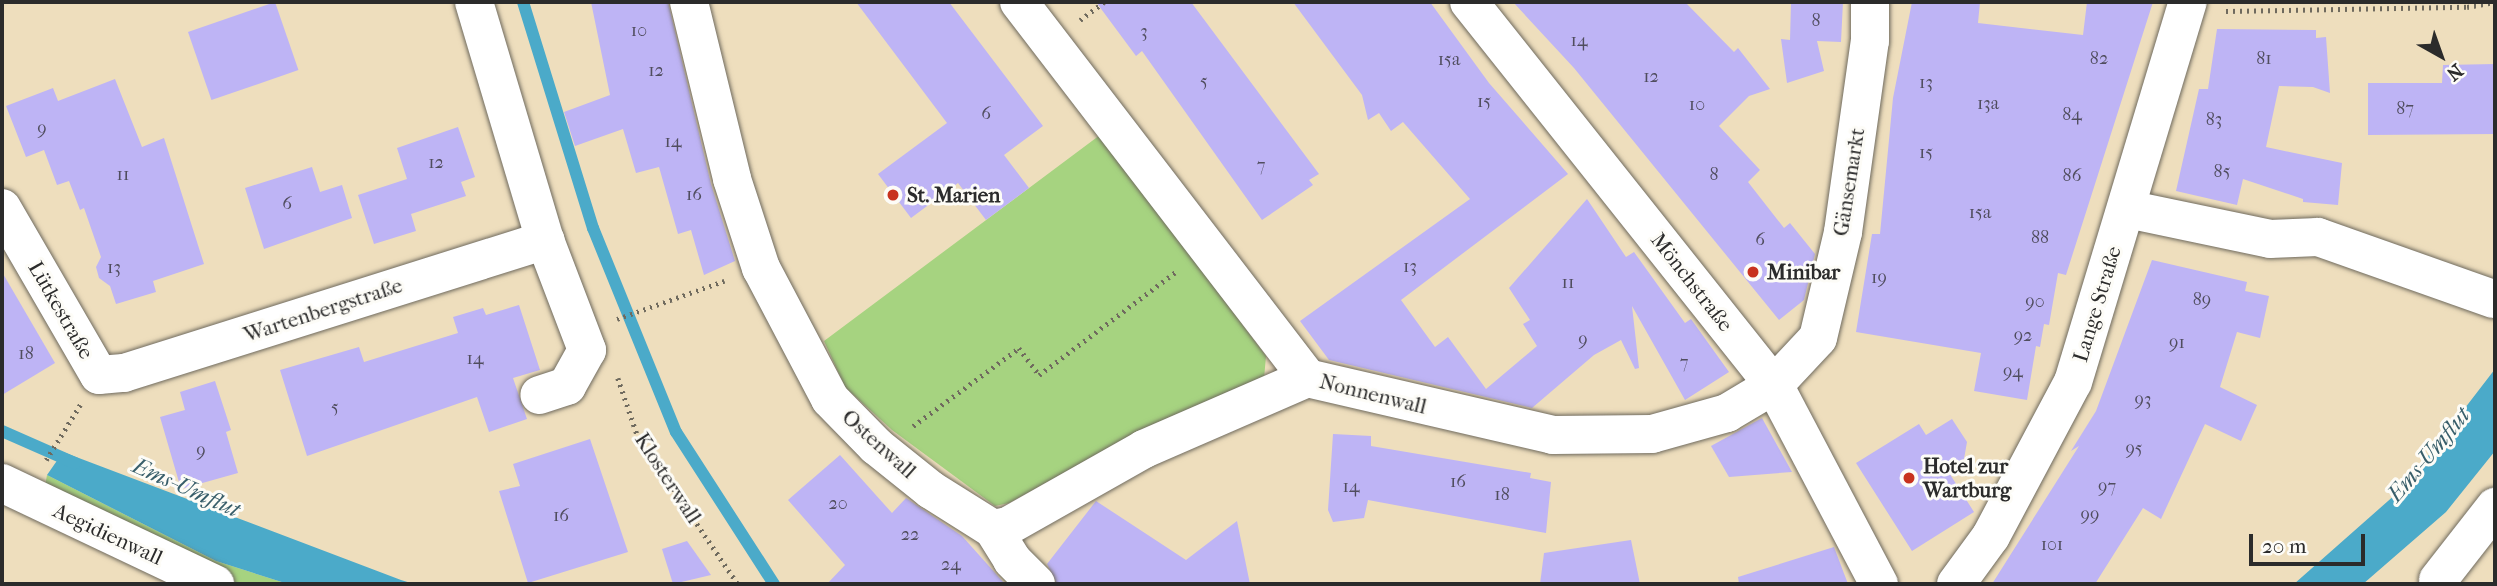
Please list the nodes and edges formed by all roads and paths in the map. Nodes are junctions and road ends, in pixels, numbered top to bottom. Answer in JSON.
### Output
{"nodes":[{"id":1,"x":474,"y":2,"type":"edge"},
{"id":2,"x":689,"y":2,"type":"edge"},
{"id":3,"x":1019,"y":2,"type":"edge"},
{"id":4,"x":1469,"y":2,"type":"edge"},
{"id":5,"x":1870,"y":2,"type":"edge"},
{"id":6,"x":2188,"y":2,"type":"edge"},
{"id":7,"x":2495,"y":2,"type":"edge"},
{"id":8,"x":2,"y":208,"type":"edge"},
{"id":9,"x":2127,"y":209,"type":"junction"},
{"id":10,"x":545,"y":240,"type":"junction"},
{"id":11,"x":1208,"y":247,"type":"junction"},
{"id":12,"x":761,"y":268,"type":"junction"},
{"id":13,"x":2493,"y":299,"type":"dead end"},
{"id":14,"x":615,"y":319,"type":"dead end"},
{"id":15,"x":617,"y":374,"type":"dead end"},
{"id":16,"x":99,"y":375,"type":"joint"},
{"id":17,"x":1307,"y":378,"type":"junction"},
{"id":18,"x":1774,"y":386,"type":"junction"},
{"id":19,"x":539,"y":395,"type":"dead end"},
{"id":20,"x":882,"y":450,"type":"junction"},
{"id":21,"x":2,"y":484,"type":"edge"},
{"id":22,"x":2495,"y":507,"type":"edge"},
{"id":23,"x":993,"y":529,"type":"junction"},
{"id":24,"x":2438,"y":580,"type":"dead end"},
{"id":25,"x":215,"y":584,"type":"edge"},
{"id":26,"x":737,"y":584,"type":"edge"},
{"id":27,"x":1036,"y":584,"type":"edge"},
{"id":28,"x":1879,"y":584,"type":"edge"},
{"id":29,"x":1956,"y":584,"type":"edge"}],
"edges":[{"from":1,"to":10,"type":"street"},
{"from":2,"to":12,"type":"street","name":"Ostenwall"},
{"from":3,"to":11,"type":"street","name":"Nonnenwall"},
{"from":4,"to":18,"type":"street","name":"Mönchstraße"},
{"from":5,"to":18,"type":"street","name":"Gänsemarkt"},
{"from":6,"to":7,"type":"path"},
{"from":6,"to":9,"type":"street","name":"Lange Straße"},
{"from":8,"to":16,"type":"street","name":"Lütkestraße"},
{"from":9,"to":13,"type":"street"},
{"from":9,"to":29,"type":"street","name":"Lange Straße"},
{"from":10,"to":16,"type":"street","name":"Wartenbergstraße"},
{"from":10,"to":19,"type":"street"},
{"from":11,"to":17,"type":"street","name":"Nonnenwall"},
{"from":11,"to":20,"type":"path"},
{"from":12,"to":14,"type":"path"},
{"from":12,"to":20,"type":"street","name":"Ostenwall"},
{"from":15,"to":26,"type":"path","name":"Klosterwall"},
{"from":17,"to":18,"type":"street","name":"Nonnenwall"},
{"from":17,"to":23,"type":"street"},
{"from":18,"to":28,"type":"street","name":"Mönchstraße"},
{"from":20,"to":23,"type":"street","name":"Ostenwall"},
{"from":21,"to":25,"type":"street","name":"Aegidienwall"},
{"from":22,"to":24,"type":"street"},
{"from":23,"to":27,"type":"street"}]}
